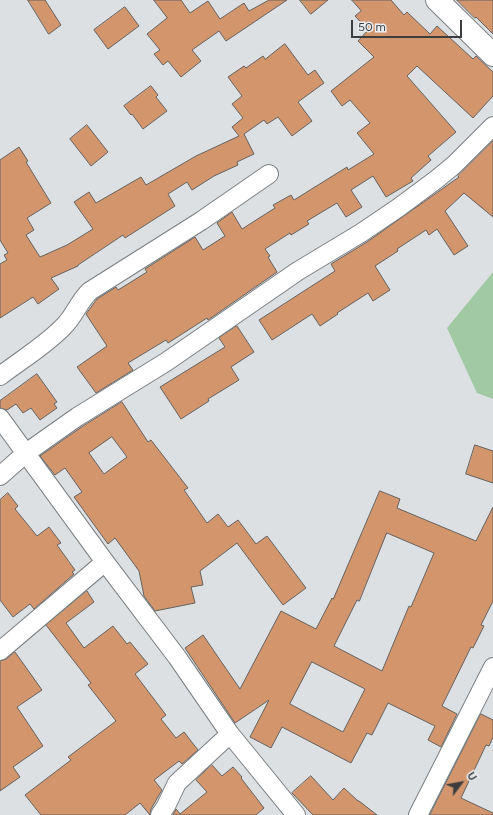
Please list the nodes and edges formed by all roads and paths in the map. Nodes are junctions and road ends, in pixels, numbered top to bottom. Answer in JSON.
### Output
{"nodes":[{"id":1,"x":437,"y":0,"type":"edge"},
{"id":2,"x":493,"y":55,"type":"edge"},
{"id":3,"x":493,"y":126,"type":"edge"},
{"id":4,"x":269,"y":174,"type":"dead end"},
{"id":5,"x":0,"y":376,"type":"edge"},
{"id":6,"x":0,"y":418,"type":"edge"},
{"id":7,"x":26,"y":453,"type":"junction"},
{"id":8,"x":0,"y":476,"type":"edge"},
{"id":9,"x":105,"y":562,"type":"junction"},
{"id":10,"x":0,"y":651,"type":"edge"},
{"id":11,"x":493,"y":667,"type":"edge"},
{"id":12,"x":230,"y":734,"type":"junction"},
{"id":13,"x":160,"y":815,"type":"edge"},
{"id":14,"x":296,"y":815,"type":"edge"},
{"id":15,"x":418,"y":815,"type":"edge"}],
"edges":[{"from":1,"to":2,"type":"street"},
{"from":3,"to":7,"type":"street"},
{"from":4,"to":5,"type":"street"},
{"from":6,"to":7,"type":"street"},
{"from":7,"to":8,"type":"street"},
{"from":7,"to":9,"type":"street"},
{"from":9,"to":10,"type":"street"},
{"from":9,"to":12,"type":"street"},
{"from":11,"to":15,"type":"street"},
{"from":12,"to":13,"type":"street"},
{"from":12,"to":14,"type":"street"}]}
